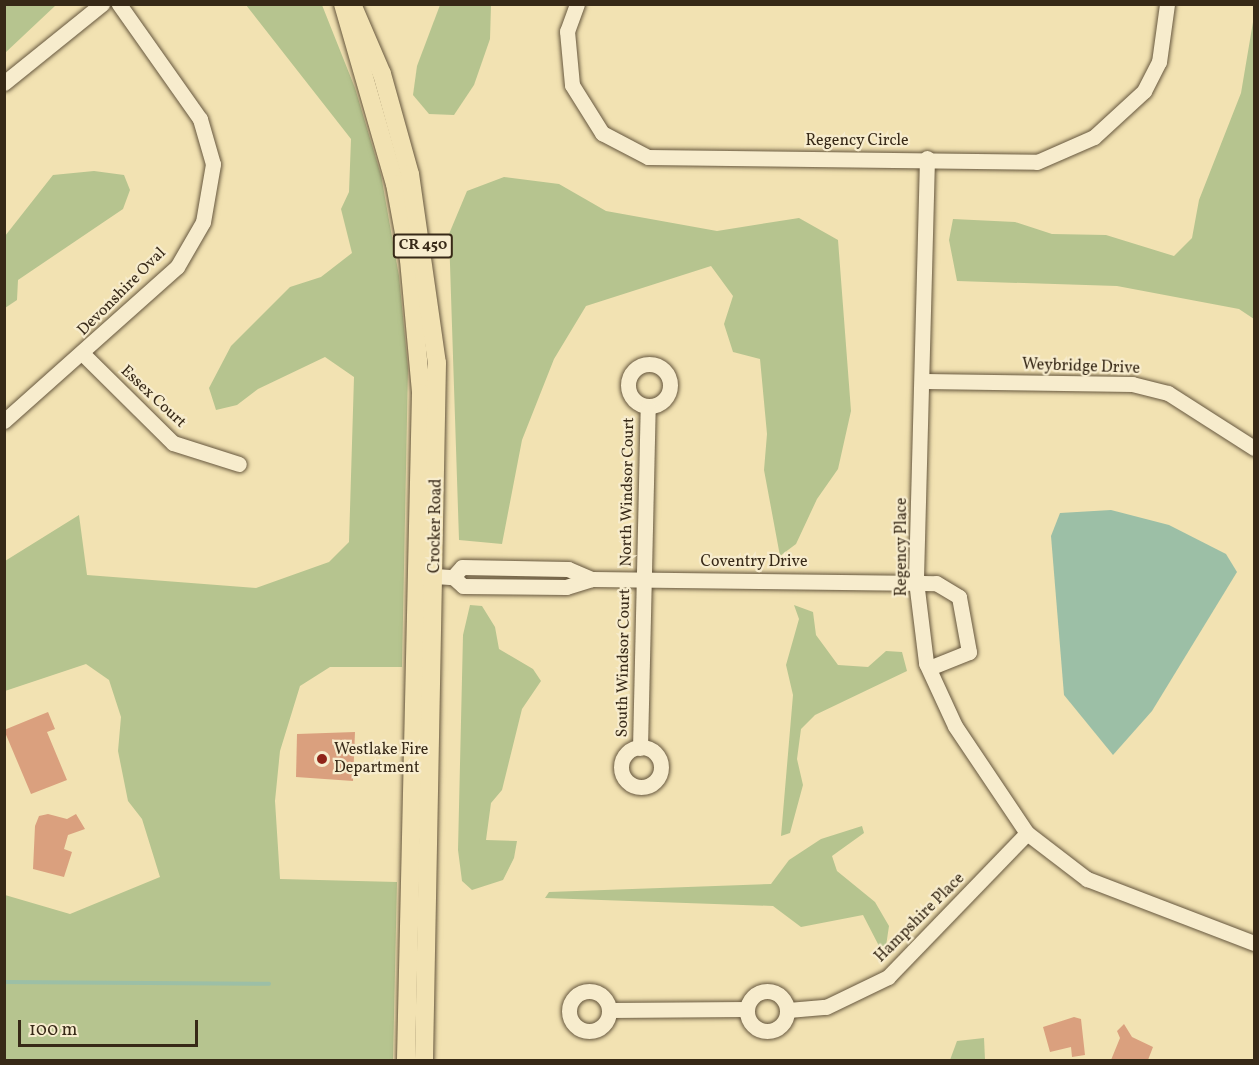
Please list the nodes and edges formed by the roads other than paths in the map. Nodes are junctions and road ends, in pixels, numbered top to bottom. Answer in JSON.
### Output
{"nodes":[{"id":1,"x":102,"y":4,"type":"edge"},
{"id":2,"x":119,"y":4,"type":"edge"},
{"id":3,"x":343,"y":4,"type":"edge"},
{"id":4,"x":352,"y":4,"type":"edge"},
{"id":5,"x":577,"y":4,"type":"edge"},
{"id":6,"x":1167,"y":4,"type":"edge"},
{"id":7,"x":4,"y":83,"type":"edge"},
{"id":8,"x":927,"y":158,"type":"junction"},
{"id":9,"x":84,"y":355,"type":"junction"},
{"id":10,"x":925,"y":381,"type":"junction"},
{"id":11,"x":648,"y":406,"type":"dead end"},
{"id":12,"x":4,"y":421,"type":"edge"},
{"id":13,"x":1254,"y":448,"type":"edge"},
{"id":14,"x":239,"y":464,"type":"dead end"},
{"id":15,"x":436,"y":576,"type":"junction"},
{"id":16,"x":644,"y":579,"type":"junction"},
{"id":17,"x":916,"y":581,"type":"junction"},
{"id":18,"x":929,"y":668,"type":"junction"},
{"id":19,"x":640,"y":748,"type":"dead end"},
{"id":20,"x":1027,"y":833,"type":"junction"},
{"id":21,"x":1254,"y":943,"type":"edge"},
{"id":22,"x":747,"y":1009,"type":"junction"},
{"id":23,"x":609,"y":1010,"type":"dead end"},
{"id":24,"x":788,"y":1010,"type":"junction"},
{"id":25,"x":406,"y":1060,"type":"edge"},
{"id":26,"x":424,"y":1060,"type":"edge"}],
"edges":[{"from":1,"to":7,"type":"street"},
{"from":2,"to":9,"type":"street","name":"Devonshire Oval"},
{"from":3,"to":15,"type":"main road","name":"Crocker Road","number":"CR 450"},
{"from":4,"to":15,"type":"main road","name":"Crocker Road","number":"CR 450"},
{"from":5,"to":8,"type":"street","name":"Regency Circle"},
{"from":6,"to":8,"type":"street","name":"Regency Circle"},
{"from":8,"to":10,"type":"street","name":"Regency Place"},
{"from":9,"to":12,"type":"street","name":"Devonshire Oval"},
{"from":9,"to":14,"type":"street","name":"Essex Court"},
{"from":10,"to":13,"type":"street","name":"Weybridge Drive"},
{"from":10,"to":17,"type":"street","name":"Regency Place"},
{"from":11,"to":16,"type":"street","name":"North Windsor Court"},
{"from":15,"to":16,"type":"street","name":"Coventry Drive"},
{"from":15,"to":25,"type":"main road","name":"Crocker Road","number":"CR 450"},
{"from":15,"to":26,"type":"main road","name":"Crocker Road"},
{"from":16,"to":17,"type":"street","name":"Coventry Drive"},
{"from":16,"to":19,"type":"street","name":"South Windsor Court"},
{"from":17,"to":18,"type":"street","name":"Regency Place"},
{"from":17,"to":18,"type":"street","name":"Coventry Drive"},
{"from":18,"to":20,"type":"street","name":"Regency Place"},
{"from":20,"to":21,"type":"street","name":"Regency Place"},
{"from":20,"to":24,"type":"street","name":"Hampshire Place"},
{"from":22,"to":23,"type":"street"},
{"from":22,"to":24,"type":"street"},
{"from":22,"to":24,"type":"street"}]}
